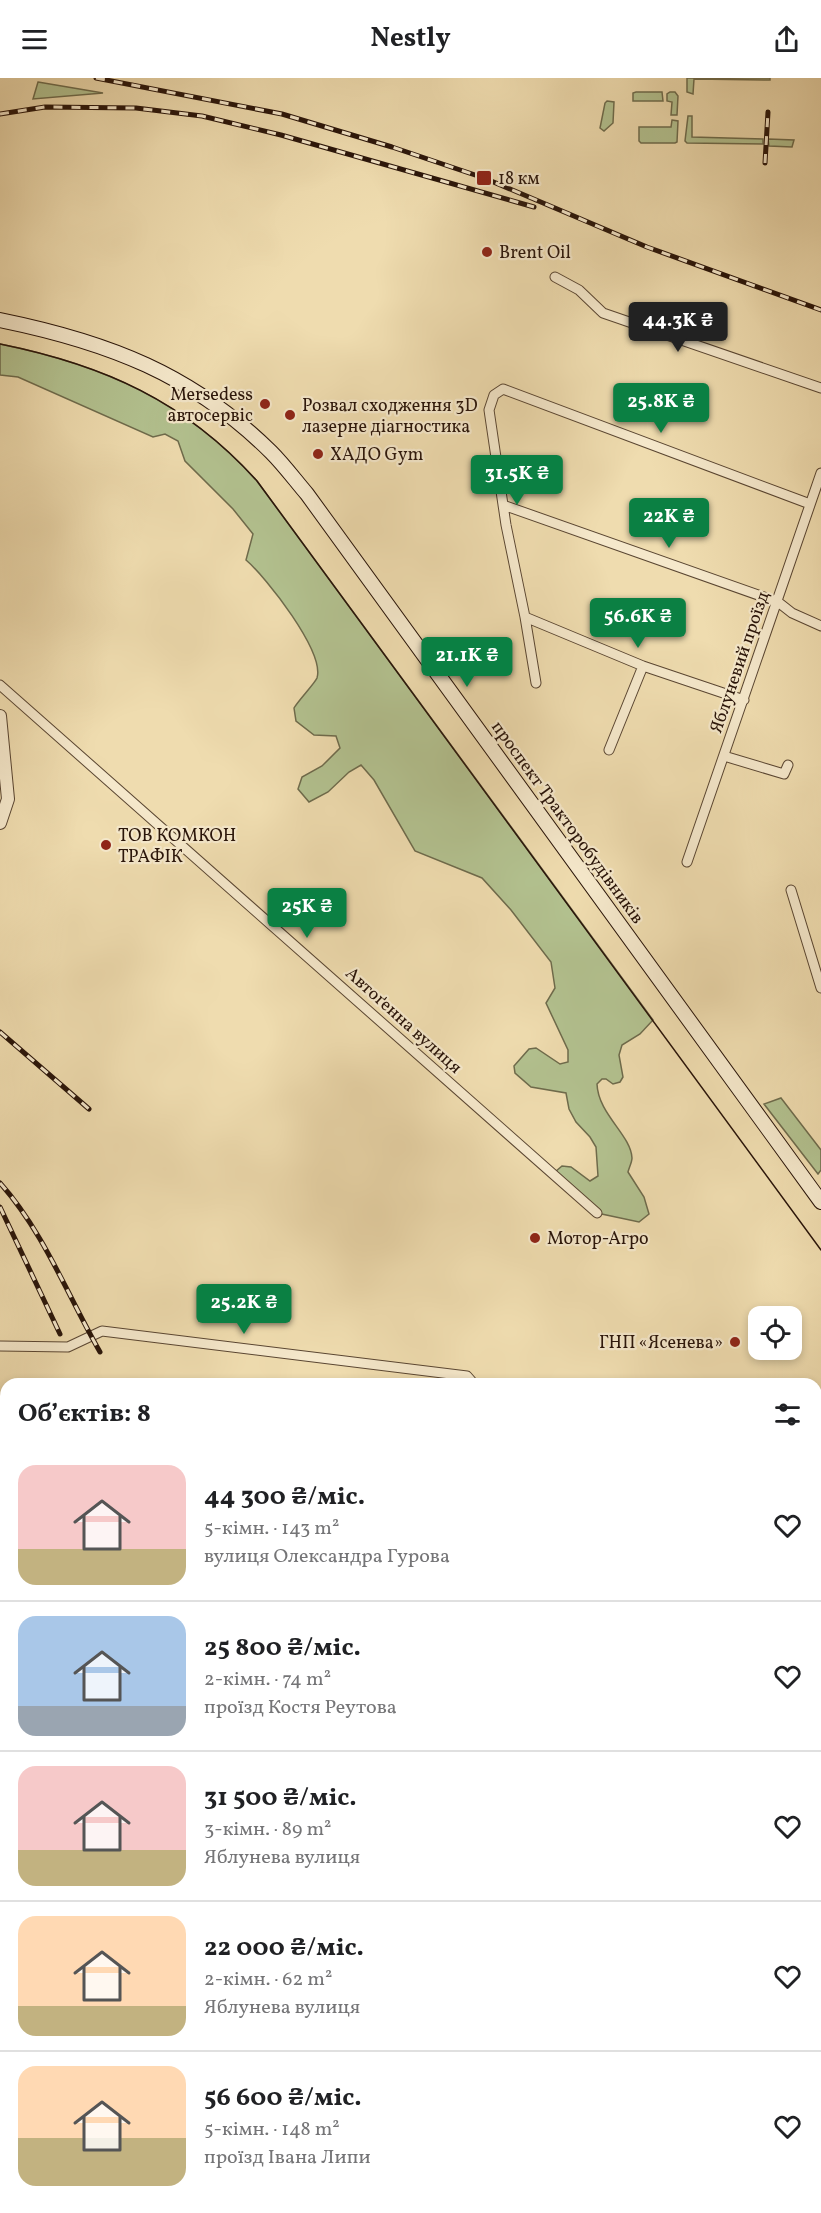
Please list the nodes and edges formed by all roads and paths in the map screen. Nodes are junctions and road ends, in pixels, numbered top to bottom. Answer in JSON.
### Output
{"nodes":[{"id":1,"x":555,"y":277,"type":"dead end"},
{"id":2,"x":0,"y":320,"type":"edge"},
{"id":3,"x":821,"y":388,"type":"edge"},
{"id":4,"x":821,"y":473,"type":"edge"},
{"id":5,"x":504,"y":504,"type":"junction"},
{"id":6,"x":810,"y":504,"type":"junction"},
{"id":7,"x":777,"y":602,"type":"junction"},
{"id":8,"x":525,"y":617,"type":"junction"},
{"id":9,"x":821,"y":626,"type":"edge"},
{"id":10,"x":643,"y":666,"type":"junction"},
{"id":11,"x":536,"y":683,"type":"dead end"},
{"id":12,"x":0,"y":685,"type":"edge"},
{"id":13,"x":744,"y":700,"type":"junction"},
{"id":14,"x":0,"y":716,"type":"edge"},
{"id":15,"x":609,"y":750,"type":"dead end"},
{"id":16,"x":724,"y":756,"type":"junction"},
{"id":17,"x":788,"y":765,"type":"dead end"},
{"id":18,"x":0,"y":824,"type":"edge"},
{"id":19,"x":687,"y":862,"type":"dead end"},
{"id":20,"x":791,"y":890,"type":"dead end"},
{"id":21,"x":820,"y":975,"type":"edge"},
{"id":22,"x":821,"y":988,"type":"edge"},
{"id":23,"x":821,"y":1202,"type":"edge"},
{"id":24,"x":597,"y":1213,"type":"dead end"},
{"id":25,"x":0,"y":1346,"type":"edge"},
{"id":26,"x":469,"y":1378,"type":"edge"}],
"edges":[{"from":1,"to":3,"type":"street"},
{"from":2,"to":23,"type":"main road","name":"проспект Тракторобудівників"},
{"from":4,"to":6,"type":"street","name":"Яблуневий проїзд"},
{"from":5,"to":6,"type":"street"},
{"from":5,"to":7,"type":"street"},
{"from":5,"to":8,"type":"street"},
{"from":6,"to":7,"type":"street","name":"Яблуневий проїзд"},
{"from":7,"to":9,"type":"street"},
{"from":7,"to":13,"type":"street","name":"Яблуневий проїзд"},
{"from":8,"to":10,"type":"street"},
{"from":8,"to":11,"type":"street"},
{"from":10,"to":13,"type":"street"},
{"from":10,"to":15,"type":"street"},
{"from":12,"to":24,"type":"street","name":"Автоґенна вулиця"},
{"from":13,"to":16,"type":"street","name":"Яблуневий проїзд"},
{"from":14,"to":18,"type":"street"},
{"from":16,"to":17,"type":"street"},
{"from":16,"to":19,"type":"street","name":"Яблуневий проїзд"},
{"from":20,"to":21,"type":"street"},
{"from":21,"to":22,"type":"street"},
{"from":25,"to":26,"type":"street"}]}
